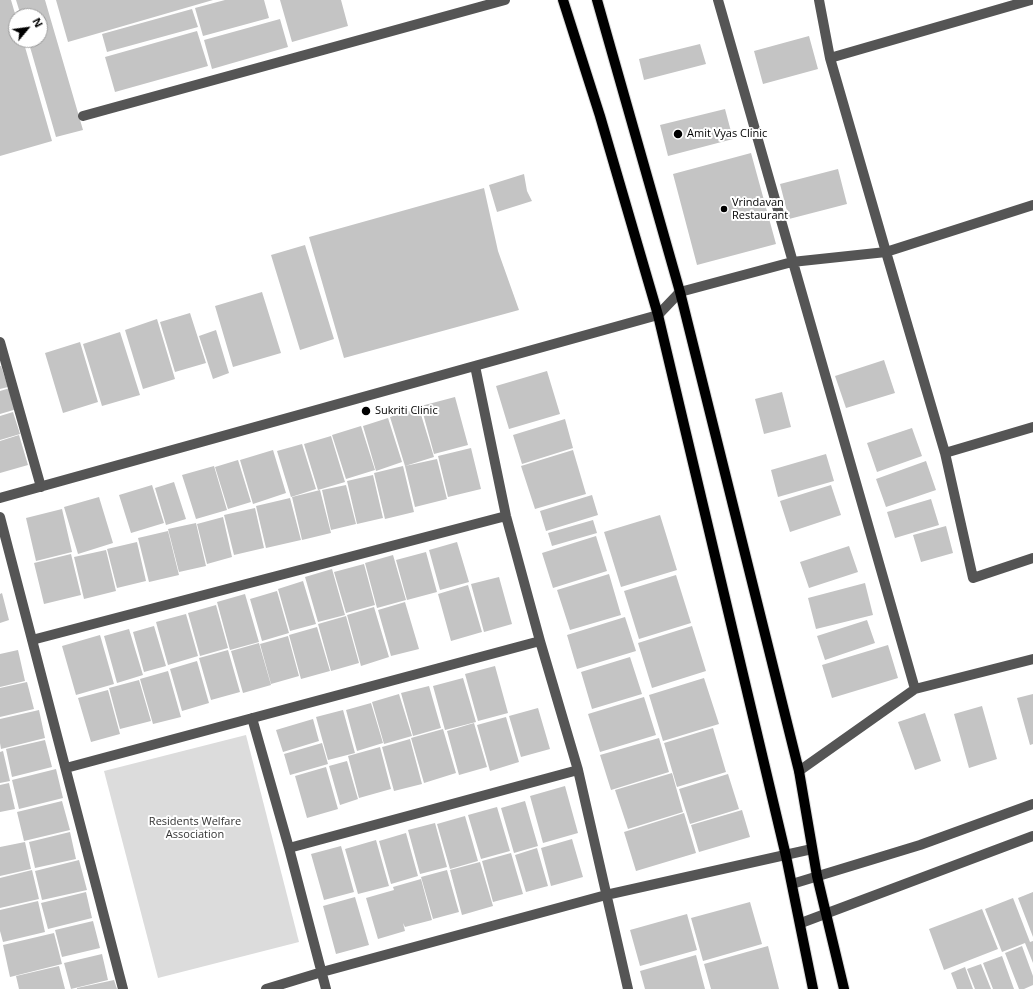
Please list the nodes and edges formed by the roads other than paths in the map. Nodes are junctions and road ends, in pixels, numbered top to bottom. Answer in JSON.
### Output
{"nodes":[{"id":1,"x":505,"y":0,"type":"edge"},
{"id":2,"x":563,"y":0,"type":"edge"},
{"id":3,"x":597,"y":0,"type":"edge"},
{"id":4,"x":718,"y":0,"type":"edge"},
{"id":5,"x":819,"y":0,"type":"edge"},
{"id":6,"x":1031,"y":0,"type":"edge"},
{"id":7,"x":830,"y":58,"type":"junction"},
{"id":8,"x":83,"y":116,"type":"dead end"},
{"id":9,"x":1033,"y":205,"type":"edge"},
{"id":10,"x":886,"y":252,"type":"junction"},
{"id":11,"x":792,"y":262,"type":"junction"},
{"id":12,"x":680,"y":292,"type":"junction"},
{"id":13,"x":658,"y":315,"type":"junction"},
{"id":14,"x":0,"y":342,"type":"edge"},
{"id":15,"x":475,"y":366,"type":"junction"},
{"id":16,"x":1033,"y":427,"type":"edge"},
{"id":17,"x":945,"y":453,"type":"junction"},
{"id":18,"x":41,"y":488,"type":"junction"},
{"id":19,"x":0,"y":498,"type":"edge"},
{"id":20,"x":506,"y":516,"type":"junction"},
{"id":21,"x":0,"y":518,"type":"edge"},
{"id":22,"x":1033,"y":558,"type":"edge"},
{"id":23,"x":32,"y":640,"type":"junction"},
{"id":24,"x":540,"y":641,"type":"junction"},
{"id":25,"x":1033,"y":659,"type":"edge"},
{"id":26,"x":915,"y":689,"type":"junction"},
{"id":27,"x":252,"y":718,"type":"junction"},
{"id":28,"x":66,"y":768,"type":"junction"},
{"id":29,"x":578,"y":770,"type":"junction"},
{"id":30,"x":799,"y":771,"type":"junction"},
{"id":31,"x":1033,"y":804,"type":"edge"},
{"id":32,"x":1033,"y":836,"type":"edge"},
{"id":33,"x":289,"y":848,"type":"junction"},
{"id":34,"x":812,"y":849,"type":"junction"},
{"id":35,"x":786,"y":856,"type":"junction"},
{"id":36,"x":818,"y":876,"type":"junction"},
{"id":37,"x":792,"y":884,"type":"junction"},
{"id":38,"x":606,"y":895,"type":"junction"},
{"id":39,"x":826,"y":914,"type":"junction"},
{"id":40,"x":801,"y":923,"type":"junction"},
{"id":41,"x":322,"y":972,"type":"junction"},
{"id":42,"x":124,"y":989,"type":"edge"},
{"id":43,"x":266,"y":989,"type":"edge"},
{"id":44,"x":326,"y":989,"type":"edge"},
{"id":45,"x":628,"y":989,"type":"edge"},
{"id":46,"x":813,"y":989,"type":"edge"},
{"id":47,"x":844,"y":989,"type":"edge"}],
"edges":[{"from":1,"to":8,"type":"street"},
{"from":2,"to":13,"type":"main road"},
{"from":3,"to":12,"type":"main road"},
{"from":4,"to":11,"type":"street"},
{"from":5,"to":7,"type":"street"},
{"from":6,"to":7,"type":"street"},
{"from":7,"to":10,"type":"street"},
{"from":9,"to":10,"type":"street"},
{"from":10,"to":11,"type":"street"},
{"from":10,"to":17,"type":"street"},
{"from":11,"to":12,"type":"street"},
{"from":11,"to":26,"type":"street"},
{"from":12,"to":13,"type":"street"},
{"from":12,"to":30,"type":"main road"},
{"from":13,"to":15,"type":"street"},
{"from":13,"to":35,"type":"main road"},
{"from":14,"to":18,"type":"street"},
{"from":15,"to":18,"type":"street"},
{"from":15,"to":20,"type":"street"},
{"from":16,"to":17,"type":"street"},
{"from":17,"to":22,"type":"street"},
{"from":18,"to":19,"type":"street"},
{"from":20,"to":23,"type":"street"},
{"from":20,"to":24,"type":"street"},
{"from":21,"to":23,"type":"street"},
{"from":23,"to":28,"type":"street"},
{"from":24,"to":27,"type":"street"},
{"from":24,"to":29,"type":"street"},
{"from":25,"to":26,"type":"street"},
{"from":26,"to":30,"type":"street"},
{"from":27,"to":28,"type":"street"},
{"from":27,"to":33,"type":"street"},
{"from":28,"to":42,"type":"street"},
{"from":29,"to":33,"type":"street"},
{"from":29,"to":38,"type":"street"},
{"from":30,"to":34,"type":"main road"},
{"from":31,"to":36,"type":"street"},
{"from":32,"to":39,"type":"street"},
{"from":33,"to":41,"type":"street"},
{"from":34,"to":35,"type":"street"},
{"from":34,"to":36,"type":"main road"},
{"from":35,"to":37,"type":"main road"},
{"from":35,"to":38,"type":"street"},
{"from":36,"to":37,"type":"street"},
{"from":36,"to":39,"type":"main road"},
{"from":37,"to":40,"type":"main road"},
{"from":38,"to":41,"type":"street"},
{"from":38,"to":45,"type":"street"},
{"from":39,"to":40,"type":"street"},
{"from":39,"to":47,"type":"main road"},
{"from":40,"to":46,"type":"main road"},
{"from":41,"to":43,"type":"street"},
{"from":41,"to":44,"type":"street"}]}
